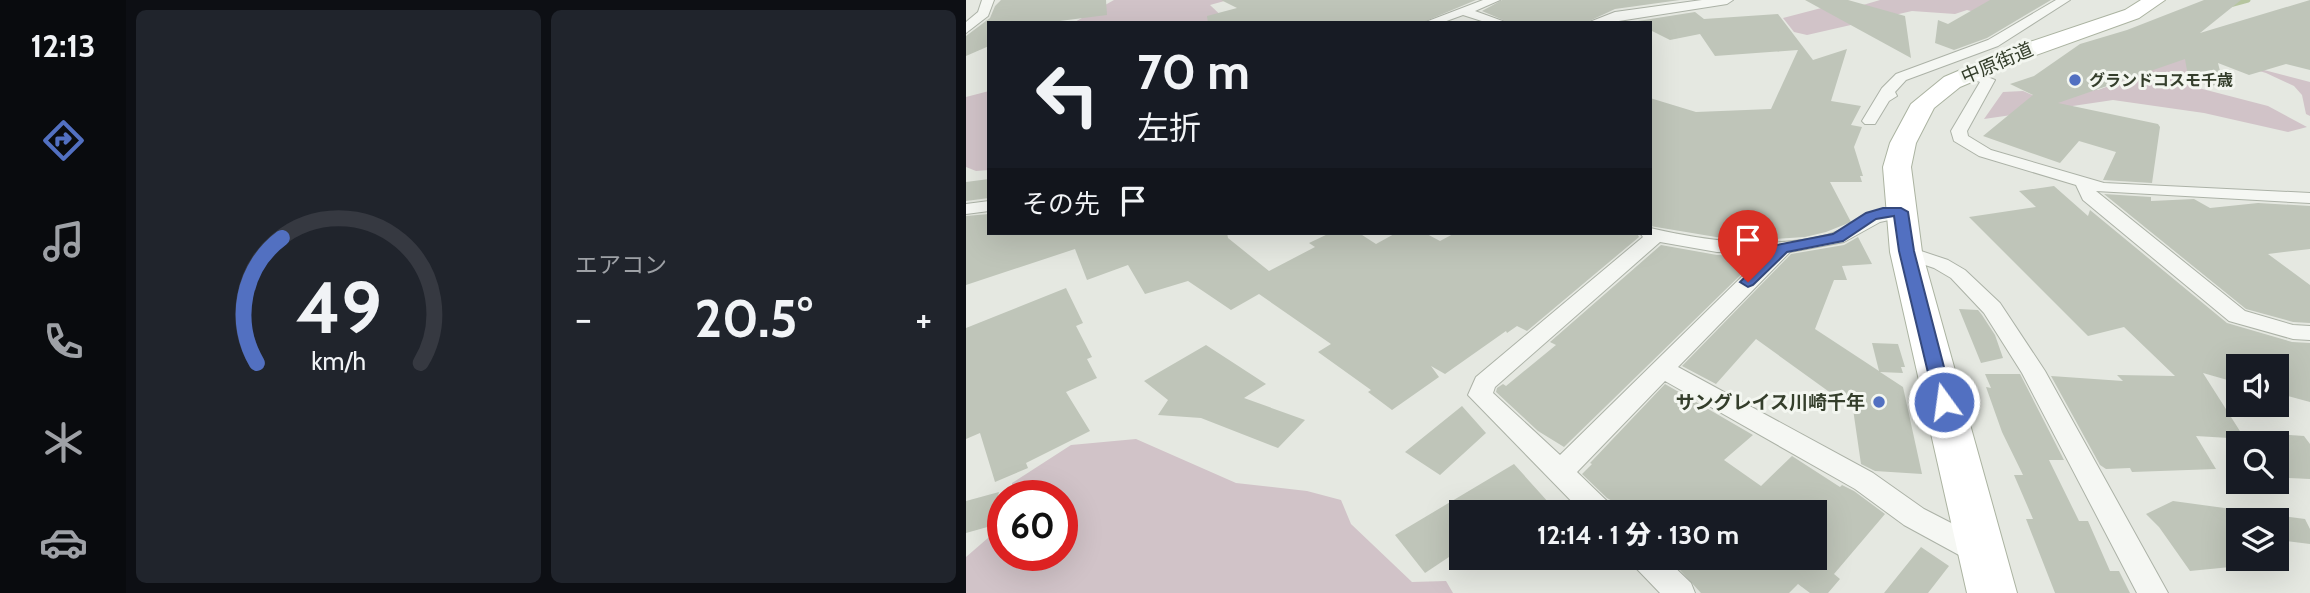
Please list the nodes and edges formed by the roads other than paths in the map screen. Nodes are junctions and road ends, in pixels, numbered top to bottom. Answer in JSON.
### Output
{"nodes":[{"id":1,"x":988,"y":0,"type":"edge"},
{"id":2,"x":1494,"y":0,"type":"edge"},
{"id":3,"x":1727,"y":0,"type":"edge"},
{"id":4,"x":2064,"y":0,"type":"edge"},
{"id":5,"x":2155,"y":0,"type":"edge"},
{"id":6,"x":1462,"y":11,"type":"junction"},
{"id":7,"x":1434,"y":21,"type":"edge"},
{"id":8,"x":1495,"y":21,"type":"edge"},
{"id":9,"x":1599,"y":21,"type":"edge"},
{"id":10,"x":966,"y":29,"type":"edge"},
{"id":11,"x":1968,"y":73,"type":"junction"},
{"id":12,"x":1890,"y":96,"type":"junction"},
{"id":13,"x":1923,"y":104,"type":"junction"},
{"id":14,"x":1870,"y":121,"type":"dead end"},
{"id":15,"x":2084,"y":184,"type":"junction"},
{"id":16,"x":2310,"y":198,"type":"edge"},
{"id":17,"x":987,"y":206,"type":"edge"},
{"id":18,"x":966,"y":209,"type":"edge"},
{"id":19,"x":1901,"y":212,"type":"junction"},
{"id":20,"x":1653,"y":234,"type":"edge"},
{"id":21,"x":1652,"y":235,"type":"edge"},
{"id":22,"x":1783,"y":248,"type":"junction"},
{"id":23,"x":1906,"y":251,"type":"junction"},
{"id":24,"x":2310,"y":333,"type":"edge"},
{"id":25,"x":1661,"y":368,"type":"junction"},
{"id":26,"x":1560,"y":472,"type":"junction"},
{"id":27,"x":1588,"y":500,"type":"edge"},
{"id":28,"x":1982,"y":553,"type":"junction"},
{"id":29,"x":1658,"y":570,"type":"edge"},
{"id":30,"x":1680,"y":593,"type":"edge"},
{"id":31,"x":1992,"y":593,"type":"edge"},
{"id":32,"x":2153,"y":593,"type":"edge"}],
"edges":[{"from":1,"to":10,"type":"street"},
{"from":2,"to":6,"type":"street"},
{"from":3,"to":9,"type":"street"},
{"from":4,"to":12,"type":"street"},
{"from":5,"to":11,"type":"main road","name":"中原街道"},
{"from":6,"to":7,"type":"street"},
{"from":6,"to":8,"type":"street"},
{"from":11,"to":13,"type":"main road","name":"中原街道"},
{"from":11,"to":15,"type":"street"},
{"from":12,"to":13,"type":"street"},
{"from":12,"to":14,"type":"street"},
{"from":13,"to":19,"type":"main road","name":"中原街道"},
{"from":15,"to":16,"type":"street"},
{"from":15,"to":24,"type":"street"},
{"from":17,"to":18,"type":"street"},
{"from":19,"to":22,"type":"street"},
{"from":19,"to":23,"type":"main road","name":"中原街道"},
{"from":20,"to":22,"type":"street"},
{"from":21,"to":26,"type":"street"},
{"from":22,"to":25,"type":"street"},
{"from":23,"to":28,"type":"main road","name":"中原街道"},
{"from":23,"to":32,"type":"street"},
{"from":25,"to":26,"type":"street"},
{"from":25,"to":28,"type":"street"},
{"from":26,"to":27,"type":"street"},
{"from":28,"to":31,"type":"main road","name":"中原街道"},
{"from":29,"to":30,"type":"street"}]}
